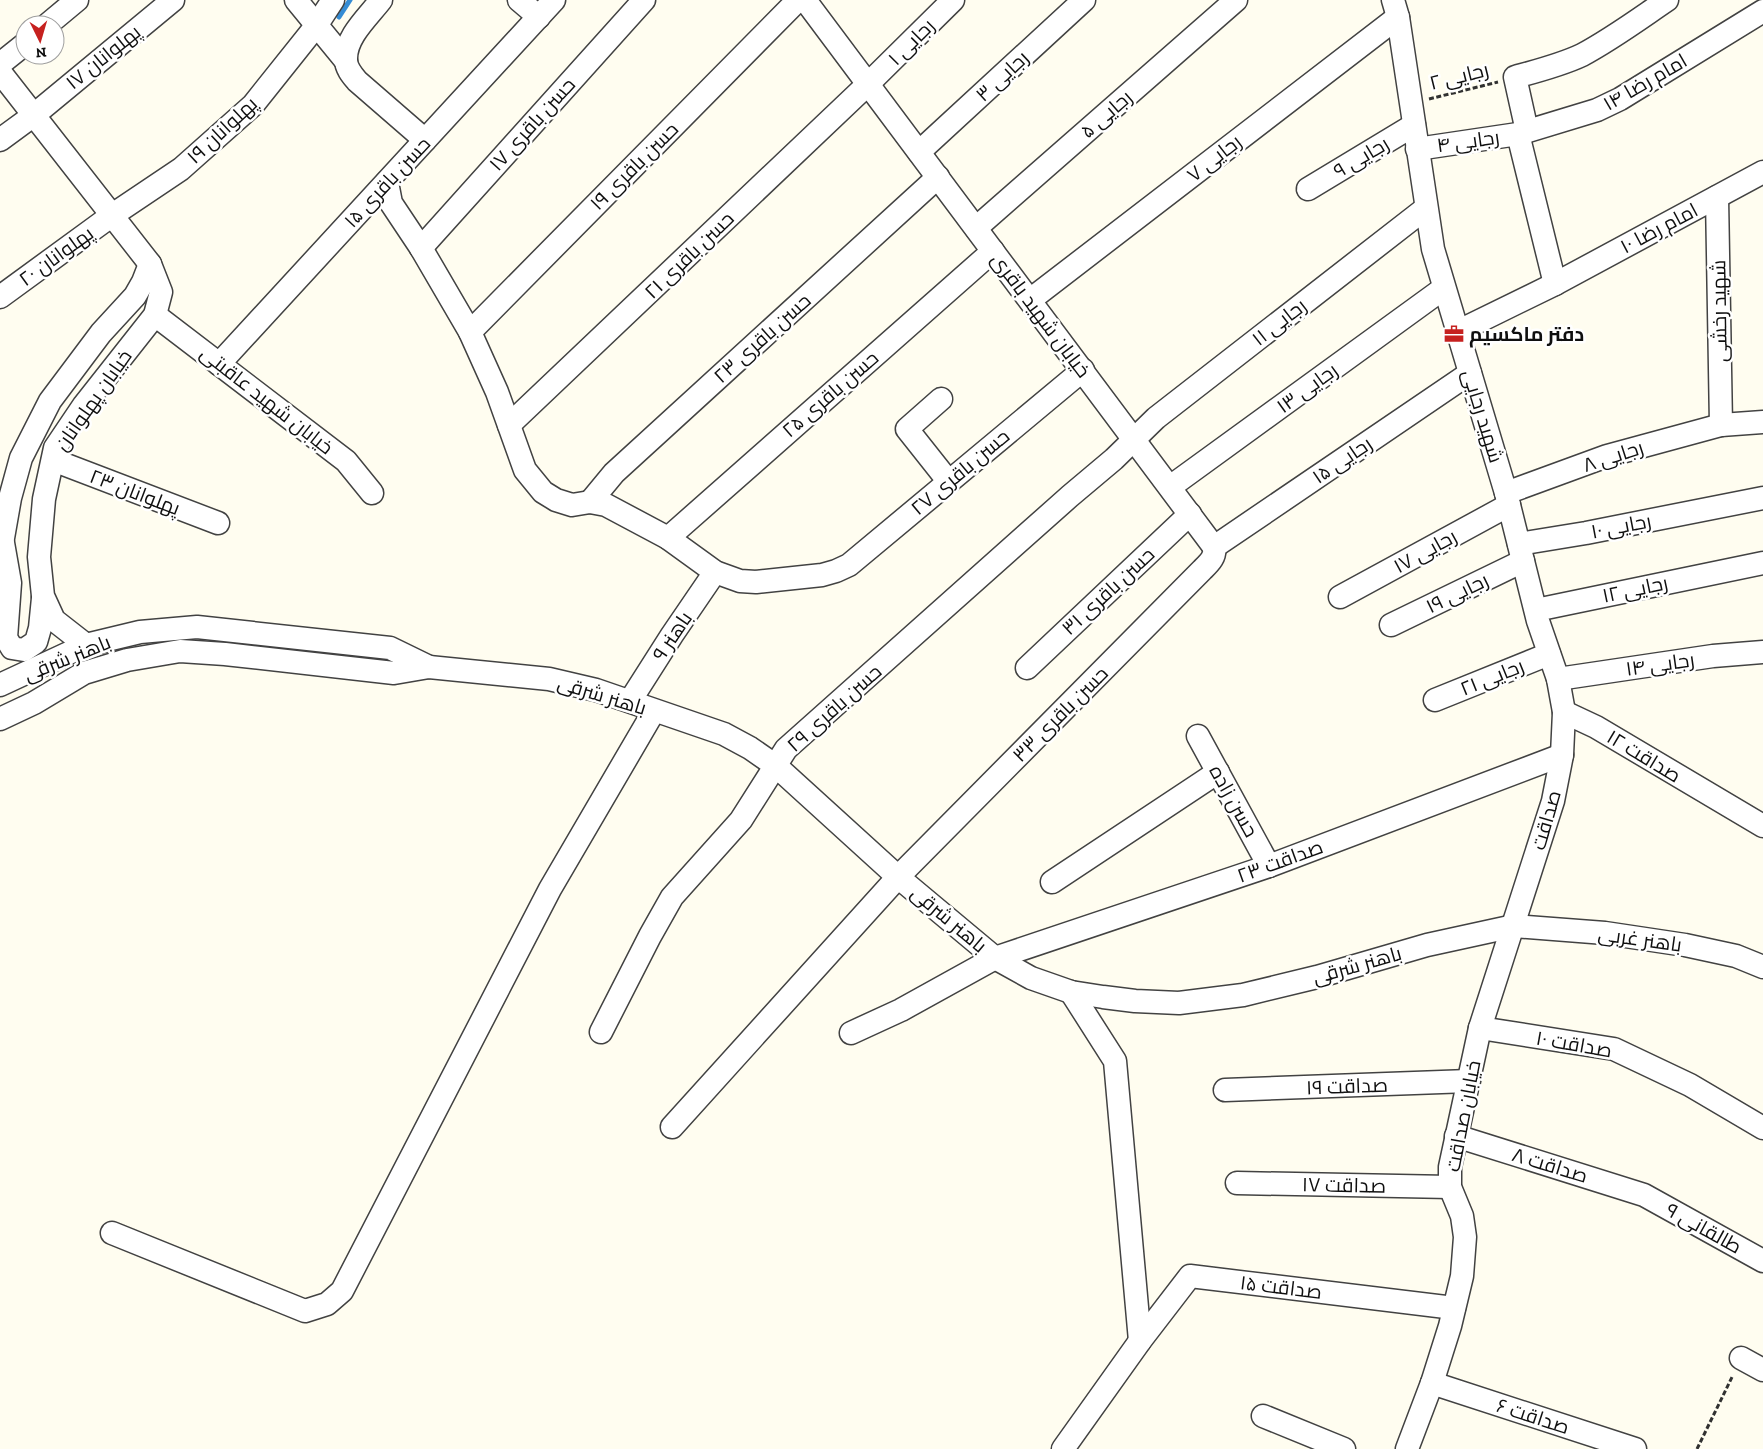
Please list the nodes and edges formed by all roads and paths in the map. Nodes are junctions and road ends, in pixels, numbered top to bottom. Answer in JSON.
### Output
{"nodes":[{"id":1,"x":78,"y":0,"type":"edge"},
{"id":2,"x":173,"y":0,"type":"edge"},
{"id":3,"x":296,"y":0,"type":"edge"},
{"id":4,"x":333,"y":0,"type":"edge"},
{"id":5,"x":381,"y":0,"type":"edge"},
{"id":6,"x":519,"y":0,"type":"edge"},
{"id":7,"x":554,"y":0,"type":"edge"},
{"id":8,"x":644,"y":0,"type":"edge"},
{"id":9,"x":798,"y":0,"type":"edge"},
{"id":10,"x":805,"y":0,"type":"edge"},
{"id":11,"x":953,"y":0,"type":"edge"},
{"id":12,"x":1084,"y":0,"type":"edge"},
{"id":13,"x":1236,"y":0,"type":"edge"},
{"id":14,"x":1667,"y":0,"type":"edge"},
{"id":15,"x":1396,"y":8,"type":"edge"},
{"id":16,"x":1763,"y":10,"type":"edge"},
{"id":17,"x":59,"y":15,"type":"edge"},
{"id":18,"x":538,"y":17,"type":"junction"},
{"id":19,"x":316,"y":26,"type":"junction"},
{"id":20,"x":15,"y":52,"type":"edge"},
{"id":21,"x":346,"y":61,"type":"junction"},
{"id":22,"x":0,"y":64,"type":"edge"},
{"id":23,"x":0,"y":72,"type":"edge"},
{"id":24,"x":1515,"y":78,"type":"junction"},
{"id":25,"x":868,"y":84,"type":"junction"},
{"id":26,"x":34,"y":114,"type":"junction"},
{"id":27,"x":1412,"y":114,"type":"junction"},
{"id":28,"x":1523,"y":133,"type":"junction"},
{"id":29,"x":0,"y":140,"type":"edge"},
{"id":30,"x":425,"y":140,"type":"junction"},
{"id":31,"x":1417,"y":149,"type":"junction"},
{"id":32,"x":919,"y":152,"type":"junction"},
{"id":33,"x":1763,"y":172,"type":"edge"},
{"id":34,"x":938,"y":178,"type":"junction"},
{"id":35,"x":387,"y":182,"type":"junction"},
{"id":36,"x":1308,"y":189,"type":"dead end"},
{"id":37,"x":1717,"y":197,"type":"junction"},
{"id":38,"x":1426,"y":208,"type":"junction"},
{"id":39,"x":112,"y":216,"type":"junction"},
{"id":40,"x":976,"y":228,"type":"junction"},
{"id":41,"x":421,"y":248,"type":"junction"},
{"id":42,"x":993,"y":250,"type":"junction"},
{"id":43,"x":150,"y":264,"type":"junction"},
{"id":44,"x":1555,"y":284,"type":"junction"},
{"id":45,"x":1444,"y":288,"type":"junction"},
{"id":46,"x":0,"y":297,"type":"edge"},
{"id":47,"x":1030,"y":300,"type":"junction"},
{"id":48,"x":155,"y":315,"type":"junction"},
{"id":49,"x":470,"y":332,"type":"junction"},
{"id":50,"x":1457,"y":332,"type":"junction"},
{"id":51,"x":219,"y":364,"type":"junction"},
{"id":52,"x":1082,"y":370,"type":"junction"},
{"id":53,"x":1470,"y":373,"type":"junction"},
{"id":54,"x":941,"y":399,"type":"dead end"},
{"id":55,"x":1763,"y":422,"type":"edge"},
{"id":56,"x":509,"y":425,"type":"junction"},
{"id":57,"x":1721,"y":425,"type":"junction"},
{"id":58,"x":1134,"y":439,"type":"junction"},
{"id":59,"x":21,"y":458,"type":"junction"},
{"id":60,"x":53,"y":460,"type":"junction"},
{"id":61,"x":0,"y":473,"type":"edge"},
{"id":62,"x":949,"y":482,"type":"junction"},
{"id":63,"x":1170,"y":488,"type":"junction"},
{"id":64,"x":372,"y":492,"type":"dead end"},
{"id":65,"x":1763,"y":498,"type":"edge"},
{"id":66,"x":1508,"y":499,"type":"junction"},
{"id":67,"x":590,"y":502,"type":"junction"},
{"id":68,"x":1190,"y":514,"type":"junction"},
{"id":69,"x":218,"y":523,"type":"dead end"},
{"id":70,"x":668,"y":538,"type":"junction"},
{"id":71,"x":1214,"y":547,"type":"junction"},
{"id":72,"x":1,"y":549,"type":"edge"},
{"id":73,"x":1521,"y":553,"type":"junction"},
{"id":74,"x":1763,"y":563,"type":"edge"},
{"id":75,"x":715,"y":572,"type":"junction"},
{"id":76,"x":43,"y":596,"type":"junction"},
{"id":77,"x":1340,"y":597,"type":"dead end"},
{"id":78,"x":1536,"y":610,"type":"junction"},
{"id":79,"x":1391,"y":625,"type":"dead end"},
{"id":80,"x":86,"y":645,"type":"junction"},
{"id":81,"x":1763,"y":652,"type":"edge"},
{"id":82,"x":1549,"y":654,"type":"junction"},
{"id":83,"x":429,"y":667,"type":"junction"},
{"id":84,"x":1027,"y":668,"type":"dead end"},
{"id":85,"x":1558,"y":679,"type":"junction"},
{"id":86,"x":0,"y":685,"type":"edge"},
{"id":87,"x":1435,"y":700,"type":"dead end"},
{"id":88,"x":630,"y":701,"type":"junction"},
{"id":89,"x":654,"y":711,"type":"junction"},
{"id":90,"x":1564,"y":712,"type":"junction"},
{"id":91,"x":0,"y":719,"type":"edge"},
{"id":92,"x":1198,"y":736,"type":"dead end"},
{"id":93,"x":1562,"y":755,"type":"junction"},
{"id":94,"x":776,"y":766,"type":"junction"},
{"id":95,"x":1218,"y":772,"type":"junction"},
{"id":96,"x":1763,"y":826,"type":"edge"},
{"id":97,"x":1269,"y":866,"type":"junction"},
{"id":98,"x":898,"y":877,"type":"junction"},
{"id":99,"x":1052,"y":882,"type":"dead end"},
{"id":100,"x":1514,"y":926,"type":"junction"},
{"id":101,"x":995,"y":958,"type":"junction"},
{"id":102,"x":1763,"y":967,"type":"edge"},
{"id":103,"x":1071,"y":992,"type":"junction"},
{"id":104,"x":1480,"y":1028,"type":"junction"},
{"id":105,"x":601,"y":1032,"type":"dead end"},
{"id":106,"x":851,"y":1033,"type":"dead end"},
{"id":107,"x":1469,"y":1081,"type":"junction"},
{"id":108,"x":1226,"y":1090,"type":"dead end"},
{"id":109,"x":672,"y":1127,"type":"dead end"},
{"id":110,"x":1763,"y":1128,"type":"edge"},
{"id":111,"x":1456,"y":1136,"type":"junction"},
{"id":112,"x":1237,"y":1183,"type":"dead end"},
{"id":113,"x":1450,"y":1187,"type":"junction"},
{"id":114,"x":1644,"y":1195,"type":"joint"},
{"id":115,"x":112,"y":1233,"type":"dead end"},
{"id":116,"x":1763,"y":1261,"type":"edge"},
{"id":117,"x":1454,"y":1308,"type":"junction"},
{"id":118,"x":1140,"y":1341,"type":"junction"},
{"id":119,"x":1741,"y":1358,"type":"joint"},
{"id":120,"x":1763,"y":1370,"type":"edge"},
{"id":121,"x":1432,"y":1383,"type":"junction"},
{"id":122,"x":1263,"y":1416,"type":"dead end"},
{"id":123,"x":1063,"y":1449,"type":"edge"},
{"id":124,"x":1344,"y":1449,"type":"edge"},
{"id":125,"x":1407,"y":1449,"type":"edge"},
{"id":126,"x":1635,"y":1449,"type":"edge"},
{"id":127,"x":1697,"y":1449,"type":"edge"}],
"edges":[{"from":1,"to":17,"type":"street"},
{"from":2,"to":26,"type":"street","name":"پهلوانان ۱۷"},
{"from":3,"to":19,"type":"street"},
{"from":4,"to":19,"type":"street","name":"پهلوانان ۱۹"},
{"from":5,"to":21,"type":"street"},
{"from":6,"to":18,"type":"street"},
{"from":7,"to":18,"type":"street","name":"حسن باقری ۱۵"},
{"from":8,"to":41,"type":"street","name":"حسن باقری ۱۷"},
{"from":9,"to":49,"type":"street","name":"حسن باقری ۱۹"},
{"from":10,"to":25,"type":"street","name":"خیابان شهید باقری"},
{"from":11,"to":25,"type":"street","name":"رجایی ۱"},
{"from":12,"to":32,"type":"street","name":"رجایی ۳"},
{"from":13,"to":40,"type":"street","name":"رجایی ۵"},
{"from":14,"to":24,"type":"street"},
{"from":15,"to":27,"type":"street","name":"شهید رجایی"},
{"from":15,"to":47,"type":"street","name":"رجایی ۷"},
{"from":16,"to":28,"type":"street","name":"امام رضا ۱۴"},
{"from":18,"to":30,"type":"street","name":"حسن باقری ۱۵"},
{"from":19,"to":21,"type":"street"},
{"from":19,"to":39,"type":"street","name":"پهلوانان ۱۹"},
{"from":20,"to":22,"type":"street"},
{"from":21,"to":30,"type":"street"},
{"from":23,"to":26,"type":"street","name":"خیابان پهلوانان"},
{"from":24,"to":27,"type":"path","name":"رجایی ۲"},
{"from":24,"to":28,"type":"street"},
{"from":25,"to":32,"type":"street","name":"خیابان شهید باقری"},
{"from":25,"to":56,"type":"street","name":"حسن باقری ۲۱"},
{"from":26,"to":29,"type":"street","name":"پهلوانان ۱۷"},
{"from":26,"to":39,"type":"street","name":"خیابان پهلوانان"},
{"from":27,"to":31,"type":"street","name":"شهید رجایی"},
{"from":27,"to":36,"type":"street","name":"رجایی ۹"},
{"from":28,"to":31,"type":"street","name":"رجایی ۴"},
{"from":28,"to":44,"type":"street"},
{"from":30,"to":35,"type":"street","name":"حسن باقری ۱۵"},
{"from":31,"to":38,"type":"street","name":"شهید رجایی"},
{"from":32,"to":34,"type":"street","name":"خیابان شهید باقری"},
{"from":33,"to":37,"type":"street","name":"امام رضا ۱۰"},
{"from":34,"to":40,"type":"street","name":"خیابان شهید باقری"},
{"from":34,"to":67,"type":"street","name":"حسن باقری ۲۳"},
{"from":35,"to":41,"type":"street"},
{"from":35,"to":51,"type":"street","name":"حسن باقری ۱۵"},
{"from":37,"to":44,"type":"street","name":"امام رضا ۱۰"},
{"from":37,"to":57,"type":"street","name":"شهید رخشی"},
{"from":38,"to":45,"type":"street","name":"شهید رجایی"},
{"from":38,"to":58,"type":"street","name":"رجایی ۱۱"},
{"from":39,"to":43,"type":"street","name":"خیابان پهلوانان"},
{"from":39,"to":46,"type":"street","name":"پهلوانان ۲۰"},
{"from":40,"to":42,"type":"street","name":"خیابان شهید باقری"},
{"from":41,"to":49,"type":"street"},
{"from":42,"to":47,"type":"street","name":"خیابان شهید باقری"},
{"from":42,"to":70,"type":"street","name":"حسن باقری ۲۵"},
{"from":43,"to":48,"type":"street","name":"خیابان پهلوانان"},
{"from":43,"to":59,"type":"street","name":"خیابان پهلوانان"},
{"from":44,"to":50,"type":"street","name":"امام رضا ۱۰"},
{"from":45,"to":50,"type":"street","name":"شهید رجایی"},
{"from":45,"to":63,"type":"street","name":"رجایی ۱۳"},
{"from":47,"to":52,"type":"street","name":"خیابان شهید باقری"},
{"from":48,"to":51,"type":"street","name":"خیابان شهید عاقبتی"},
{"from":48,"to":60,"type":"street","name":"خیابان پهلوانان"},
{"from":49,"to":56,"type":"street"},
{"from":50,"to":53,"type":"street","name":"شهید رجایی"},
{"from":51,"to":64,"type":"street","name":"خیابان شهید عاقبتی"},
{"from":52,"to":58,"type":"street","name":"خیابان شهید باقری"},
{"from":52,"to":62,"type":"street","name":"حسن باقری ۲۷"},
{"from":53,"to":66,"type":"street","name":"شهید رجایی"},
{"from":53,"to":71,"type":"street","name":"رجایی ۱۵"},
{"from":54,"to":62,"type":"street"},
{"from":55,"to":57,"type":"street","name":"رجایی ۸"},
{"from":56,"to":67,"type":"street"},
{"from":57,"to":66,"type":"street","name":"رجایی ۸"},
{"from":58,"to":63,"type":"street","name":"خیابان شهید باقری"},
{"from":58,"to":94,"type":"street","name":"حسن باقری ۲۹"},
{"from":59,"to":61,"type":"street"},
{"from":59,"to":72,"type":"street","name":"خیابان پهلوانان"},
{"from":60,"to":69,"type":"street","name":"پهلوانان ۲۳"},
{"from":60,"to":76,"type":"street","name":"خیابان پهلوانان"},
{"from":62,"to":75,"type":"street","name":"حسن باقری ۲۷"},
{"from":63,"to":68,"type":"street","name":"خیابان شهید باقری"},
{"from":65,"to":73,"type":"street","name":"رجایی ۱۰"},
{"from":66,"to":73,"type":"street","name":"شهید رجایی"},
{"from":66,"to":77,"type":"street","name":"رجایی ۱۷"},
{"from":67,"to":70,"type":"street"},
{"from":68,"to":71,"type":"street","name":"خیابان شهید باقری"},
{"from":68,"to":84,"type":"street","name":"حسن باقری ۳۱"},
{"from":70,"to":75,"type":"street"},
{"from":71,"to":98,"type":"street","name":"حسن باقری ۳۳"},
{"from":72,"to":76,"type":"street","name":"خیابان پهلوانان"},
{"from":73,"to":78,"type":"street","name":"شهید رجایی"},
{"from":73,"to":79,"type":"street","name":"رجایی ۱۹"},
{"from":74,"to":78,"type":"street","name":"رجایی ۱۲"},
{"from":75,"to":88,"type":"street","name":"باهنر ۹"},
{"from":76,"to":80,"type":"street","name":"خیابان پهلوانان"},
{"from":78,"to":82,"type":"street","name":"شهید رجایی"},
{"from":80,"to":83,"type":"street","name":"باهنر شرقی"},
{"from":80,"to":86,"type":"street","name":"باهنر شرقی"},
{"from":81,"to":85,"type":"street","name":"رجایی ۱۴"},
{"from":82,"to":85,"type":"street","name":"شهید رجایی"},
{"from":82,"to":87,"type":"street","name":"رجایی ۲۱"},
{"from":83,"to":88,"type":"street","name":"باهنر شرقی"},
{"from":83,"to":91,"type":"street","name":"باهنر شرقی"},
{"from":85,"to":90,"type":"street","name":"شهید رجایی"},
{"from":88,"to":89,"type":"street","name":"باهنر شرقی"},
{"from":89,"to":94,"type":"street","name":"باهنر شرقی"},
{"from":89,"to":115,"type":"street"},
{"from":90,"to":93,"type":"street","name":"صداقت"},
{"from":90,"to":96,"type":"street","name":"صداقت ۱۲"},
{"from":92,"to":95,"type":"street","name":"حسن زاده"},
{"from":93,"to":97,"type":"street","name":"صداقت ۲۳"},
{"from":93,"to":100,"type":"street","name":"صداقت"},
{"from":94,"to":98,"type":"street","name":"باهنر شرقی"},
{"from":94,"to":105,"type":"street","name":"حسن باقری ۲۹"},
{"from":95,"to":97,"type":"street","name":"حسن زاده"},
{"from":95,"to":99,"type":"street"},
{"from":97,"to":101,"type":"street","name":"صداقت ۲۳"},
{"from":98,"to":101,"type":"street","name":"باهنر شرقی"},
{"from":98,"to":109,"type":"street","name":"حسن باقری ۳۳"},
{"from":100,"to":102,"type":"street","name":"باهنر غربی"},
{"from":100,"to":103,"type":"street","name":"باهنر شرقی"},
{"from":100,"to":104,"type":"street","name":"خیابان صداقت"},
{"from":101,"to":103,"type":"street","name":"باهنر شرقی"},
{"from":101,"to":106,"type":"street","name":"صداقت ۲۳"},
{"from":103,"to":118,"type":"street"},
{"from":104,"to":107,"type":"street","name":"خیابان صداقت"},
{"from":104,"to":110,"type":"street","name":"صداقت ۱۰"},
{"from":107,"to":108,"type":"street","name":"صداقت ۱۹"},
{"from":107,"to":111,"type":"street","name":"خیابان صداقت"},
{"from":111,"to":113,"type":"street","name":"خیابان صداقت"},
{"from":111,"to":114,"type":"street","name":"صداقت ۸"},
{"from":112,"to":113,"type":"street","name":"صداقت ۱۷"},
{"from":113,"to":117,"type":"street","name":"خیابان صداقت"},
{"from":114,"to":116,"type":"street","name":"طالقانی ۹"},
{"from":117,"to":118,"type":"street","name":"صداقت ۱۵"},
{"from":117,"to":121,"type":"street","name":"خیابان صداقت"},
{"from":118,"to":123,"type":"street"},
{"from":119,"to":120,"type":"street"},
{"from":119,"to":127,"type":"path"},
{"from":121,"to":125,"type":"street","name":"خیابان صداقت"},
{"from":121,"to":126,"type":"street","name":"صداقت ۶"},
{"from":122,"to":124,"type":"street"}]}
